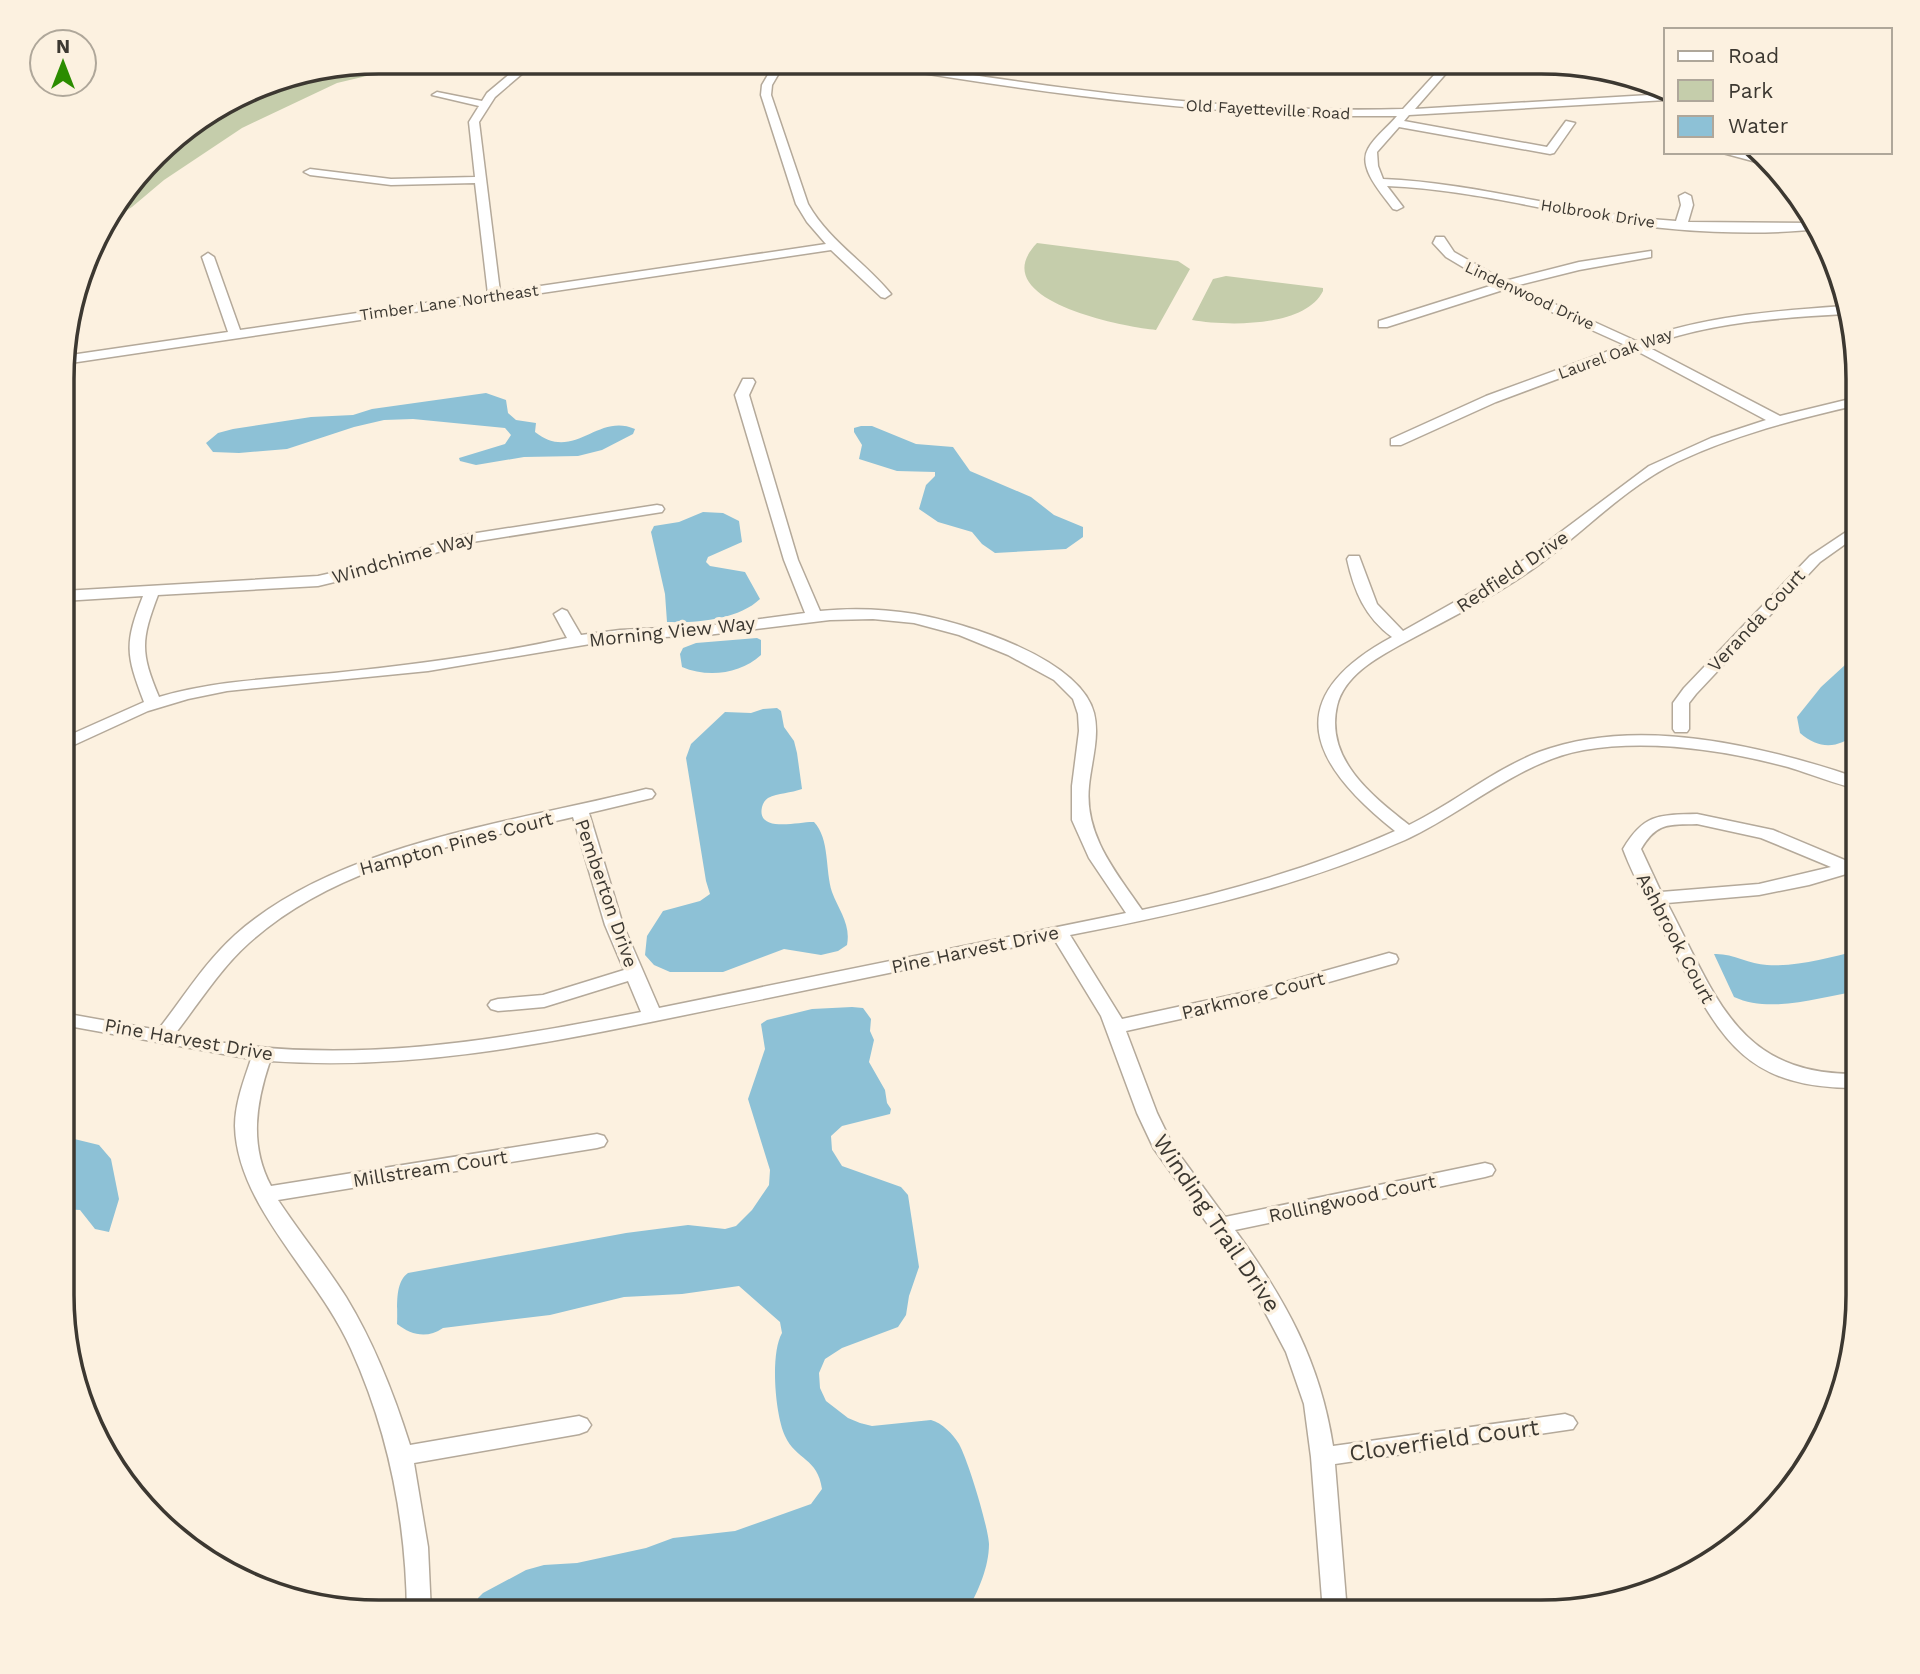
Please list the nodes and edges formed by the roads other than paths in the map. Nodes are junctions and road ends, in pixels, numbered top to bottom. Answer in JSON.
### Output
{"nodes":[{"id":1,"x":517,"y":74,"type":"edge"},
{"id":2,"x":772,"y":74,"type":"edge"},
{"id":3,"x":944,"y":74,"type":"edge"},
{"id":4,"x":1440,"y":74,"type":"edge"},
{"id":5,"x":437,"y":95,"type":"dead end"},
{"id":6,"x":1659,"y":98,"type":"edge"},
{"id":7,"x":484,"y":104,"type":"junction"},
{"id":8,"x":1406,"y":112,"type":"junction"},
{"id":9,"x":1570,"y":123,"type":"dead end"},
{"id":10,"x":1396,"y":124,"type":"junction"},
{"id":11,"x":1732,"y":154,"type":"edge"},
{"id":12,"x":1753,"y":159,"type":"edge"},
{"id":13,"x":310,"y":172,"type":"dead end"},
{"id":14,"x":480,"y":180,"type":"junction"},
{"id":15,"x":1380,"y":182,"type":"junction"},
{"id":16,"x":1685,"y":195,"type":"dead end"},
{"id":17,"x":1397,"y":206,"type":"dead end"},
{"id":18,"x":1681,"y":225,"type":"junction"},
{"id":19,"x":1806,"y":226,"type":"edge"},
{"id":20,"x":1440,"y":240,"type":"dead end"},
{"id":21,"x":834,"y":246,"type":"junction"},
{"id":22,"x":1647,"y":254,"type":"dead end"},
{"id":23,"x":208,"y":257,"type":"dead end"},
{"id":24,"x":1503,"y":284,"type":"junction"},
{"id":25,"x":885,"y":294,"type":"dead end"},
{"id":26,"x":494,"y":295,"type":"junction"},
{"id":27,"x":1839,"y":311,"type":"edge"},
{"id":28,"x":1383,"y":324,"type":"dead end"},
{"id":29,"x":235,"y":334,"type":"junction"},
{"id":30,"x":1634,"y":345,"type":"junction"},
{"id":31,"x":74,"y":358,"type":"edge"},
{"id":32,"x":748,"y":382,"type":"dead end"},
{"id":33,"x":1846,"y":404,"type":"edge"},
{"id":34,"x":1778,"y":421,"type":"junction"},
{"id":35,"x":1396,"y":442,"type":"dead end"},
{"id":36,"x":657,"y":509,"type":"dead end"},
{"id":37,"x":1846,"y":537,"type":"edge"},
{"id":38,"x":1354,"y":559,"type":"dead end"},
{"id":39,"x":152,"y":591,"type":"junction"},
{"id":40,"x":74,"y":595,"type":"edge"},
{"id":41,"x":562,"y":614,"type":"dead end"},
{"id":42,"x":814,"y":615,"type":"junction"},
{"id":43,"x":1403,"y":638,"type":"junction"},
{"id":44,"x":576,"y":640,"type":"junction"},
{"id":45,"x":153,"y":703,"type":"junction"},
{"id":46,"x":1681,"y":729,"type":"junction"},
{"id":47,"x":74,"y":739,"type":"edge"},
{"id":48,"x":1660,"y":743,"type":"junction"},
{"id":49,"x":1705,"y":747,"type":"junction"},
{"id":50,"x":1846,"y":780,"type":"edge"},
{"id":51,"x":646,"y":794,"type":"dead end"},
{"id":52,"x":579,"y":810,"type":"junction"},
{"id":53,"x":1408,"y":832,"type":"junction"},
{"id":54,"x":1846,"y":863,"type":"edge"},
{"id":55,"x":1846,"y":868,"type":"edge"},
{"id":56,"x":1657,"y":898,"type":"junction"},
{"id":57,"x":1136,"y":915,"type":"junction"},
{"id":58,"x":1059,"y":932,"type":"junction"},
{"id":59,"x":1389,"y":959,"type":"dead end"},
{"id":60,"x":634,"y":973,"type":"junction"},
{"id":61,"x":498,"y":1005,"type":"dead end"},
{"id":62,"x":652,"y":1014,"type":"junction"},
{"id":63,"x":74,"y":1020,"type":"edge"},
{"id":64,"x":1116,"y":1027,"type":"junction"},
{"id":65,"x":162,"y":1038,"type":"junction"},
{"id":66,"x":263,"y":1054,"type":"junction"},
{"id":67,"x":1846,"y":1081,"type":"edge"},
{"id":68,"x":597,"y":1141,"type":"dead end"},
{"id":69,"x":1485,"y":1170,"type":"dead end"},
{"id":70,"x":263,"y":1195,"type":"junction"},
{"id":71,"x":1219,"y":1226,"type":"junction"},
{"id":72,"x":1565,"y":1423,"type":"dead end"},
{"id":73,"x":579,"y":1425,"type":"dead end"},
{"id":74,"x":401,"y":1456,"type":"junction"},
{"id":75,"x":1323,"y":1457,"type":"junction"},
{"id":76,"x":418,"y":1600,"type":"edge"},
{"id":77,"x":1334,"y":1600,"type":"edge"}],
"edges":[{"from":1,"to":7,"type":"street"},
{"from":2,"to":21,"type":"street"},
{"from":3,"to":8,"type":"street","name":"Old Fayetteville Road"},
{"from":4,"to":8,"type":"street"},
{"from":5,"to":7,"type":"street"},
{"from":6,"to":8,"type":"street","name":"Old Fayetteville Road"},
{"from":7,"to":14,"type":"street"},
{"from":8,"to":10,"type":"street"},
{"from":9,"to":10,"type":"street"},
{"from":10,"to":15,"type":"street"},
{"from":11,"to":12,"type":"street"},
{"from":13,"to":14,"type":"street"},
{"from":14,"to":26,"type":"street"},
{"from":15,"to":17,"type":"street"},
{"from":15,"to":18,"type":"street","name":"Holbrook Drive"},
{"from":16,"to":18,"type":"street"},
{"from":18,"to":19,"type":"street","name":"Holbrook Drive"},
{"from":20,"to":24,"type":"street","name":"Lindenwood Drive"},
{"from":21,"to":25,"type":"street"},
{"from":21,"to":26,"type":"street","name":"Timber Lane Northeast"},
{"from":22,"to":24,"type":"street"},
{"from":23,"to":29,"type":"street"},
{"from":24,"to":28,"type":"street"},
{"from":24,"to":30,"type":"street","name":"Lindenwood Drive"},
{"from":26,"to":29,"type":"street","name":"Timber Lane Northeast"},
{"from":27,"to":30,"type":"street","name":"Laurel Oak Way"},
{"from":29,"to":31,"type":"street","name":"Timber Lane Northeast"},
{"from":30,"to":34,"type":"street","name":"Lindenwood Drive"},
{"from":30,"to":35,"type":"street","name":"Laurel Oak Way"},
{"from":32,"to":42,"type":"street"},
{"from":33,"to":34,"type":"street","name":"Redfield Drive"},
{"from":34,"to":43,"type":"street","name":"Redfield Drive"},
{"from":36,"to":39,"type":"street","name":"Windchime Way"},
{"from":37,"to":46,"type":"street","name":"Veranda Court"},
{"from":38,"to":43,"type":"street"},
{"from":39,"to":40,"type":"street","name":"Windchime Way"},
{"from":39,"to":45,"type":"street"},
{"from":41,"to":44,"type":"street"},
{"from":42,"to":44,"type":"street","name":"Morning View Way"},
{"from":42,"to":57,"type":"street","name":"Morning View Way"},
{"from":43,"to":53,"type":"street","name":"Redfield Drive"},
{"from":44,"to":45,"type":"street","name":"Morning View Way"},
{"from":45,"to":47,"type":"street","name":"Morning View Way"},
{"from":46,"to":48,"type":"street"},
{"from":46,"to":49,"type":"street"},
{"from":48,"to":49,"type":"street","name":"Pine Harvest Drive"},
{"from":48,"to":53,"type":"street","name":"Pine Harvest Drive"},
{"from":49,"to":50,"type":"street","name":"Pine Harvest Drive"},
{"from":51,"to":52,"type":"street","name":"Hampton Pines Court"},
{"from":52,"to":60,"type":"street","name":"Pemberton Drive"},
{"from":52,"to":65,"type":"street","name":"Hampton Pines Court"},
{"from":53,"to":57,"type":"street","name":"Pine Harvest Drive"},
{"from":54,"to":56,"type":"street","name":"Ashbrook Court"},
{"from":55,"to":56,"type":"street"},
{"from":56,"to":67,"type":"street","name":"Ashbrook Court"},
{"from":57,"to":58,"type":"street","name":"Pine Harvest Drive"},
{"from":58,"to":62,"type":"street","name":"Pine Harvest Drive"},
{"from":58,"to":64,"type":"street","name":"Winding Trail Drive"},
{"from":59,"to":64,"type":"street","name":"Parkmore Court"},
{"from":60,"to":61,"type":"street"},
{"from":60,"to":62,"type":"street","name":"Pemberton Drive"},
{"from":62,"to":66,"type":"street","name":"Pine Harvest Drive"},
{"from":63,"to":65,"type":"street","name":"Pine Harvest Drive"},
{"from":64,"to":71,"type":"street","name":"Winding Trail Drive"},
{"from":65,"to":66,"type":"street","name":"Pine Harvest Drive"},
{"from":66,"to":70,"type":"street"},
{"from":68,"to":70,"type":"street","name":"Millstream Court"},
{"from":69,"to":71,"type":"street","name":"Rollingwood Court"},
{"from":70,"to":74,"type":"street"},
{"from":71,"to":75,"type":"street","name":"Winding Trail Drive"},
{"from":72,"to":75,"type":"street","name":"Cloverfield Court"},
{"from":73,"to":74,"type":"street"},
{"from":74,"to":76,"type":"street"},
{"from":75,"to":77,"type":"street","name":"Winding Trail Drive"}]}
